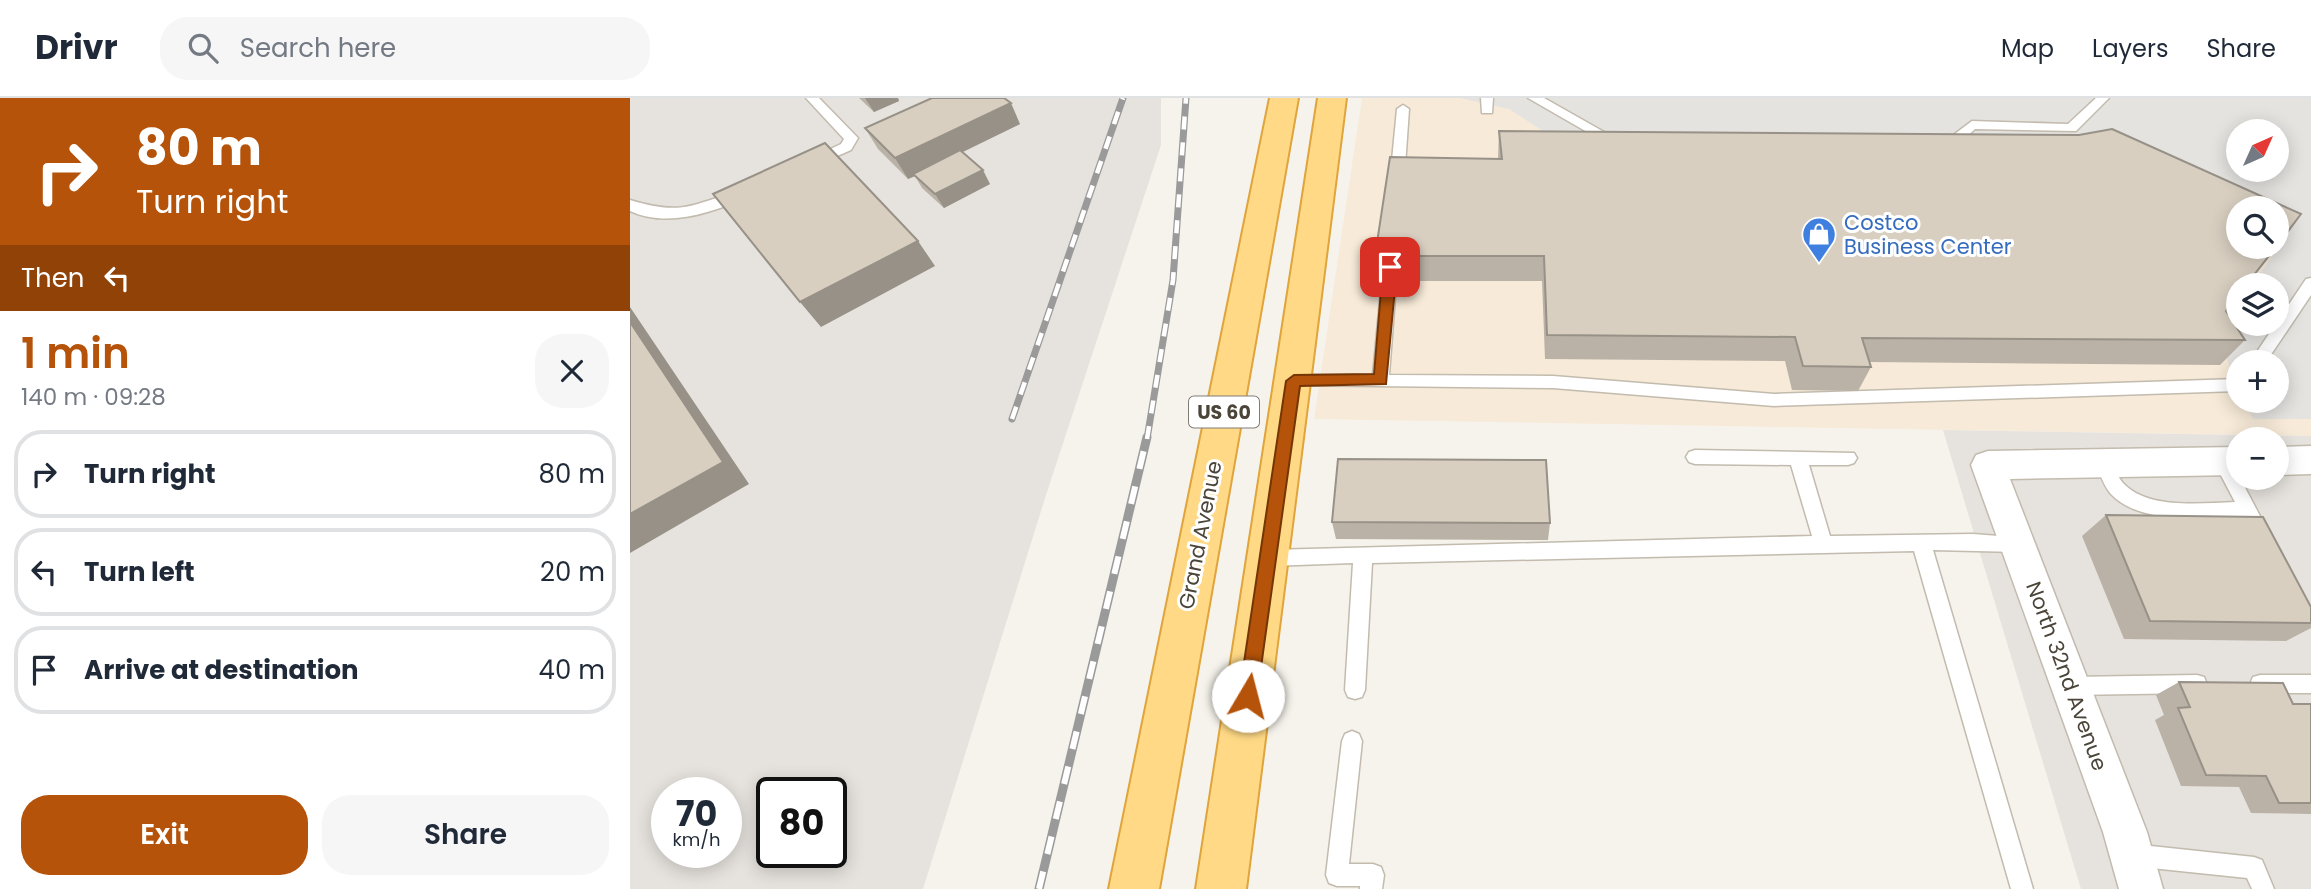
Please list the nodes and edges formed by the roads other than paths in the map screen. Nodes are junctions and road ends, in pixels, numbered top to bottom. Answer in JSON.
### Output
{"nodes":[{"id":1,"x":812,"y":98,"type":"edge"},
{"id":2,"x":1284,"y":98,"type":"edge"},
{"id":3,"x":1332,"y":98,"type":"edge"},
{"id":4,"x":1534,"y":98,"type":"edge"},
{"id":5,"x":2103,"y":98,"type":"edge"},
{"id":6,"x":1403,"y":109,"type":"dead end"},
{"id":7,"x":1626,"y":141,"type":"edge"},
{"id":8,"x":1926,"y":142,"type":"edge"},
{"id":9,"x":797,"y":169,"type":"edge"},
{"id":10,"x":761,"y":186,"type":"edge"},
{"id":11,"x":1395,"y":201,"type":"edge"},
{"id":12,"x":630,"y":205,"type":"edge"},
{"id":13,"x":1392,"y":241,"type":"edge"},
{"id":14,"x":2311,"y":283,"type":"edge"},
{"id":15,"x":2266,"y":350,"type":"edge"},
{"id":16,"x":1381,"y":380,"type":"junction"},
{"id":17,"x":1294,"y":381,"type":"junction"},
{"id":18,"x":2226,"y":385,"type":"edge"},
{"id":19,"x":1695,"y":457,"type":"dead end"},
{"id":20,"x":1798,"y":458,"type":"junction"},
{"id":21,"x":1848,"y":458,"type":"dead end"},
{"id":22,"x":2311,"y":460,"type":"edge"},
{"id":23,"x":2226,"y":461,"type":"edge"},
{"id":24,"x":2289,"y":461,"type":"edge"},
{"id":25,"x":2104,"y":463,"type":"junction"},
{"id":26,"x":2241,"y":490,"type":"edge"},
{"id":27,"x":2248,"y":510,"type":"junction"},
{"id":28,"x":2260,"y":533,"type":"edge"},
{"id":29,"x":1921,"y":542,"type":"junction"},
{"id":30,"x":1823,"y":544,"type":"junction"},
{"id":31,"x":2018,"y":544,"type":"junction"},
{"id":32,"x":1363,"y":557,"type":"junction"},
{"id":33,"x":1268,"y":558,"type":"junction"},
{"id":34,"x":2215,"y":684,"type":"edge"},
{"id":35,"x":2242,"y":684,"type":"edge"},
{"id":36,"x":2311,"y":684,"type":"edge"},
{"id":37,"x":2071,"y":686,"type":"junction"},
{"id":38,"x":1355,"y":690,"type":"dead end"},
{"id":39,"x":1352,"y":741,"type":"dead end"},
{"id":40,"x":2137,"y":872,"type":"edge"},
{"id":41,"x":1134,"y":889,"type":"edge"},
{"id":42,"x":1221,"y":889,"type":"edge"},
{"id":43,"x":1371,"y":889,"type":"edge"},
{"id":44,"x":2022,"y":889,"type":"edge"},
{"id":45,"x":2263,"y":889,"type":"edge"}],
"edges":[{"from":1,"to":9,"type":"lane"},
{"from":2,"to":41,"type":"highway","name":"Grand Avenue","number":"US 60"},
{"from":3,"to":17,"type":"highway","number":"US 60"},
{"from":4,"to":7,"type":"lane"},
{"from":5,"to":8,"type":"lane"},
{"from":6,"to":11,"type":"lane"},
{"from":10,"to":12,"type":"lane"},
{"from":13,"to":16,"type":"lane"},
{"from":14,"to":15,"type":"lane"},
{"from":16,"to":17,"type":"lane"},
{"from":16,"to":18,"type":"lane"},
{"from":17,"to":33,"type":"highway","number":"US 60"},
{"from":19,"to":20,"type":"lane"},
{"from":20,"to":21,"type":"lane"},
{"from":20,"to":30,"type":"lane"},
{"from":22,"to":24,"type":"street"},
{"from":23,"to":25,"type":"street"},
{"from":25,"to":27,"type":"lane"},
{"from":25,"to":31,"type":"street","name":"North 32nd Avenue"},
{"from":26,"to":27,"type":"lane"},
{"from":27,"to":28,"type":"lane"},
{"from":29,"to":30,"type":"lane"},
{"from":29,"to":31,"type":"lane"},
{"from":29,"to":44,"type":"lane"},
{"from":30,"to":32,"type":"lane"},
{"from":31,"to":37,"type":"street","name":"North 32nd Avenue"},
{"from":32,"to":33,"type":"lane"},
{"from":32,"to":38,"type":"lane"},
{"from":33,"to":42,"type":"highway","number":"US 60"},
{"from":34,"to":37,"type":"lane"},
{"from":35,"to":36,"type":"lane"},
{"from":37,"to":40,"type":"street","name":"North 32nd Avenue"},
{"from":39,"to":43,"type":"lane"},
{"from":40,"to":45,"type":"lane"}]}
